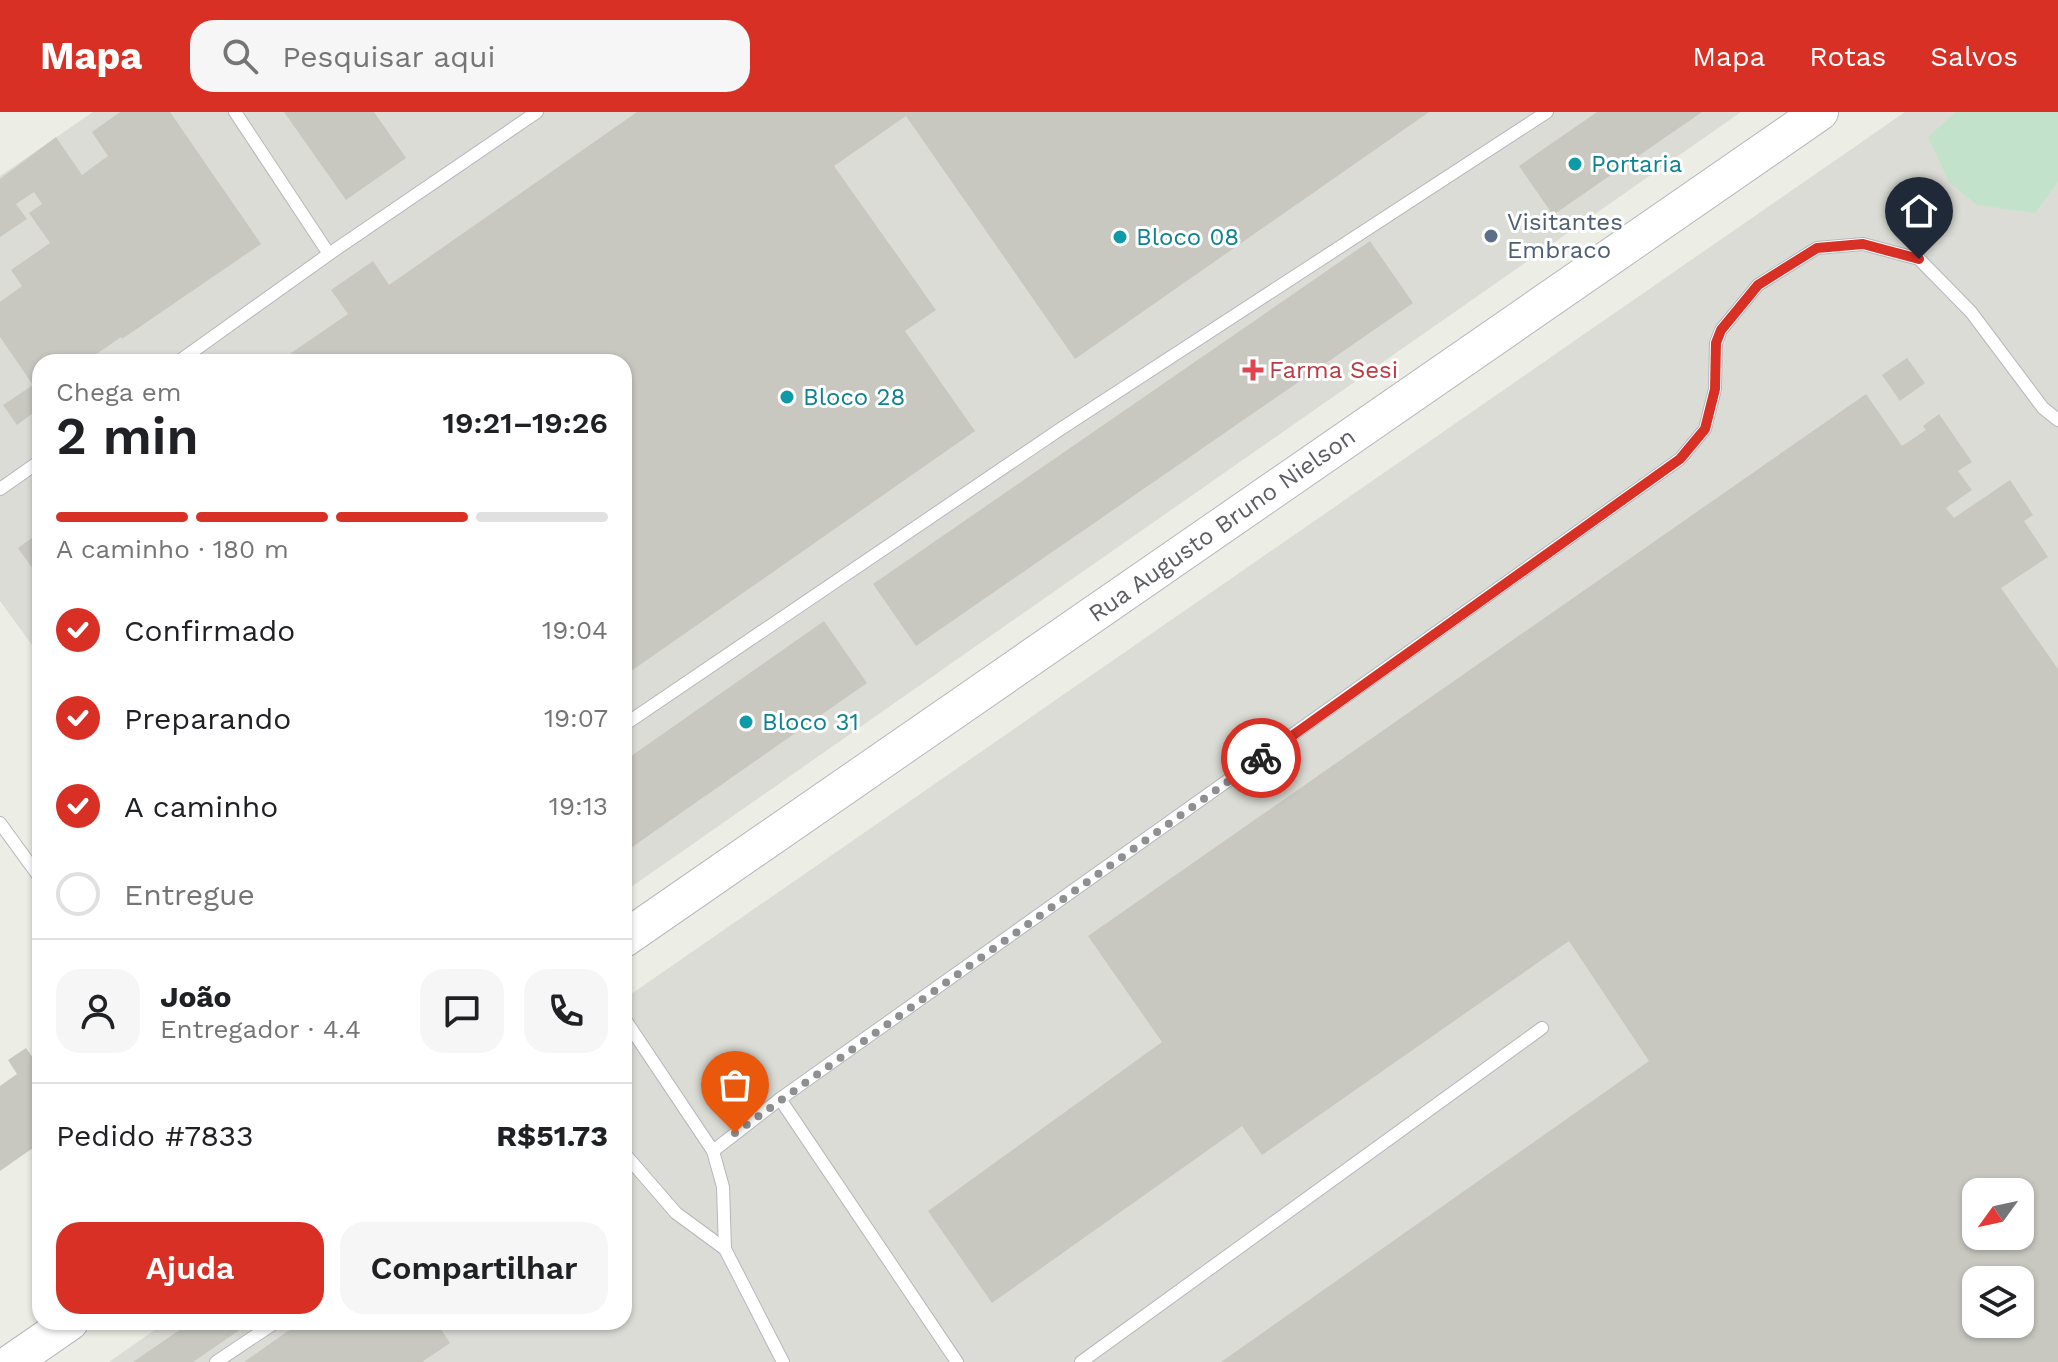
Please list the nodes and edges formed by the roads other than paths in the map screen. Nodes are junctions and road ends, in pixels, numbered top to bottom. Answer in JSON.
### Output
{"nodes":[{"id":1,"x":235,"y":112,"type":"edge"},
{"id":2,"x":537,"y":112,"type":"edge"},
{"id":3,"x":1547,"y":112,"type":"edge"},
{"id":4,"x":1820,"y":112,"type":"edge"},
{"id":5,"x":329,"y":254,"type":"junction"},
{"id":6,"x":189,"y":354,"type":"edge"},
{"id":7,"x":2058,"y":420,"type":"edge"},
{"id":8,"x":32,"y":467,"type":"edge"},
{"id":9,"x":0,"y":489,"type":"edge"},
{"id":10,"x":632,"y":720,"type":"edge"},
{"id":11,"x":0,"y":823,"type":"edge"},
{"id":12,"x":32,"y":867,"type":"edge"},
{"id":13,"x":632,"y":933,"type":"edge"},
{"id":14,"x":1542,"y":1028,"type":"dead end"},
{"id":15,"x":632,"y":1030,"type":"edge"},
{"id":16,"x":780,"y":1099,"type":"junction"},
{"id":17,"x":713,"y":1151,"type":"junction"},
{"id":18,"x":632,"y":1162,"type":"edge"},
{"id":19,"x":725,"y":1249,"type":"junction"},
{"id":20,"x":58,"y":1330,"type":"edge"},
{"id":21,"x":264,"y":1330,"type":"edge"},
{"id":22,"x":12,"y":1362,"type":"edge"},
{"id":23,"x":216,"y":1362,"type":"edge"},
{"id":24,"x":783,"y":1362,"type":"edge"},
{"id":25,"x":957,"y":1362,"type":"edge"},
{"id":26,"x":1081,"y":1362,"type":"edge"}],
"edges":[{"from":1,"to":5,"type":"lane"},
{"from":2,"to":5,"type":"lane"},
{"from":3,"to":10,"type":"lane"},
{"from":4,"to":13,"type":"main road","name":"Rua Augusto Bruno Nielson"},
{"from":5,"to":6,"type":"lane"},
{"from":7,"to":16,"type":"lane"},
{"from":8,"to":9,"type":"lane"},
{"from":11,"to":12,"type":"lane"},
{"from":14,"to":26,"type":"lane"},
{"from":15,"to":17,"type":"lane"},
{"from":16,"to":17,"type":"lane"},
{"from":16,"to":25,"type":"lane"},
{"from":17,"to":19,"type":"lane"},
{"from":18,"to":19,"type":"lane"},
{"from":19,"to":24,"type":"lane"},
{"from":20,"to":22,"type":"main road"},
{"from":21,"to":23,"type":"lane"}]}
